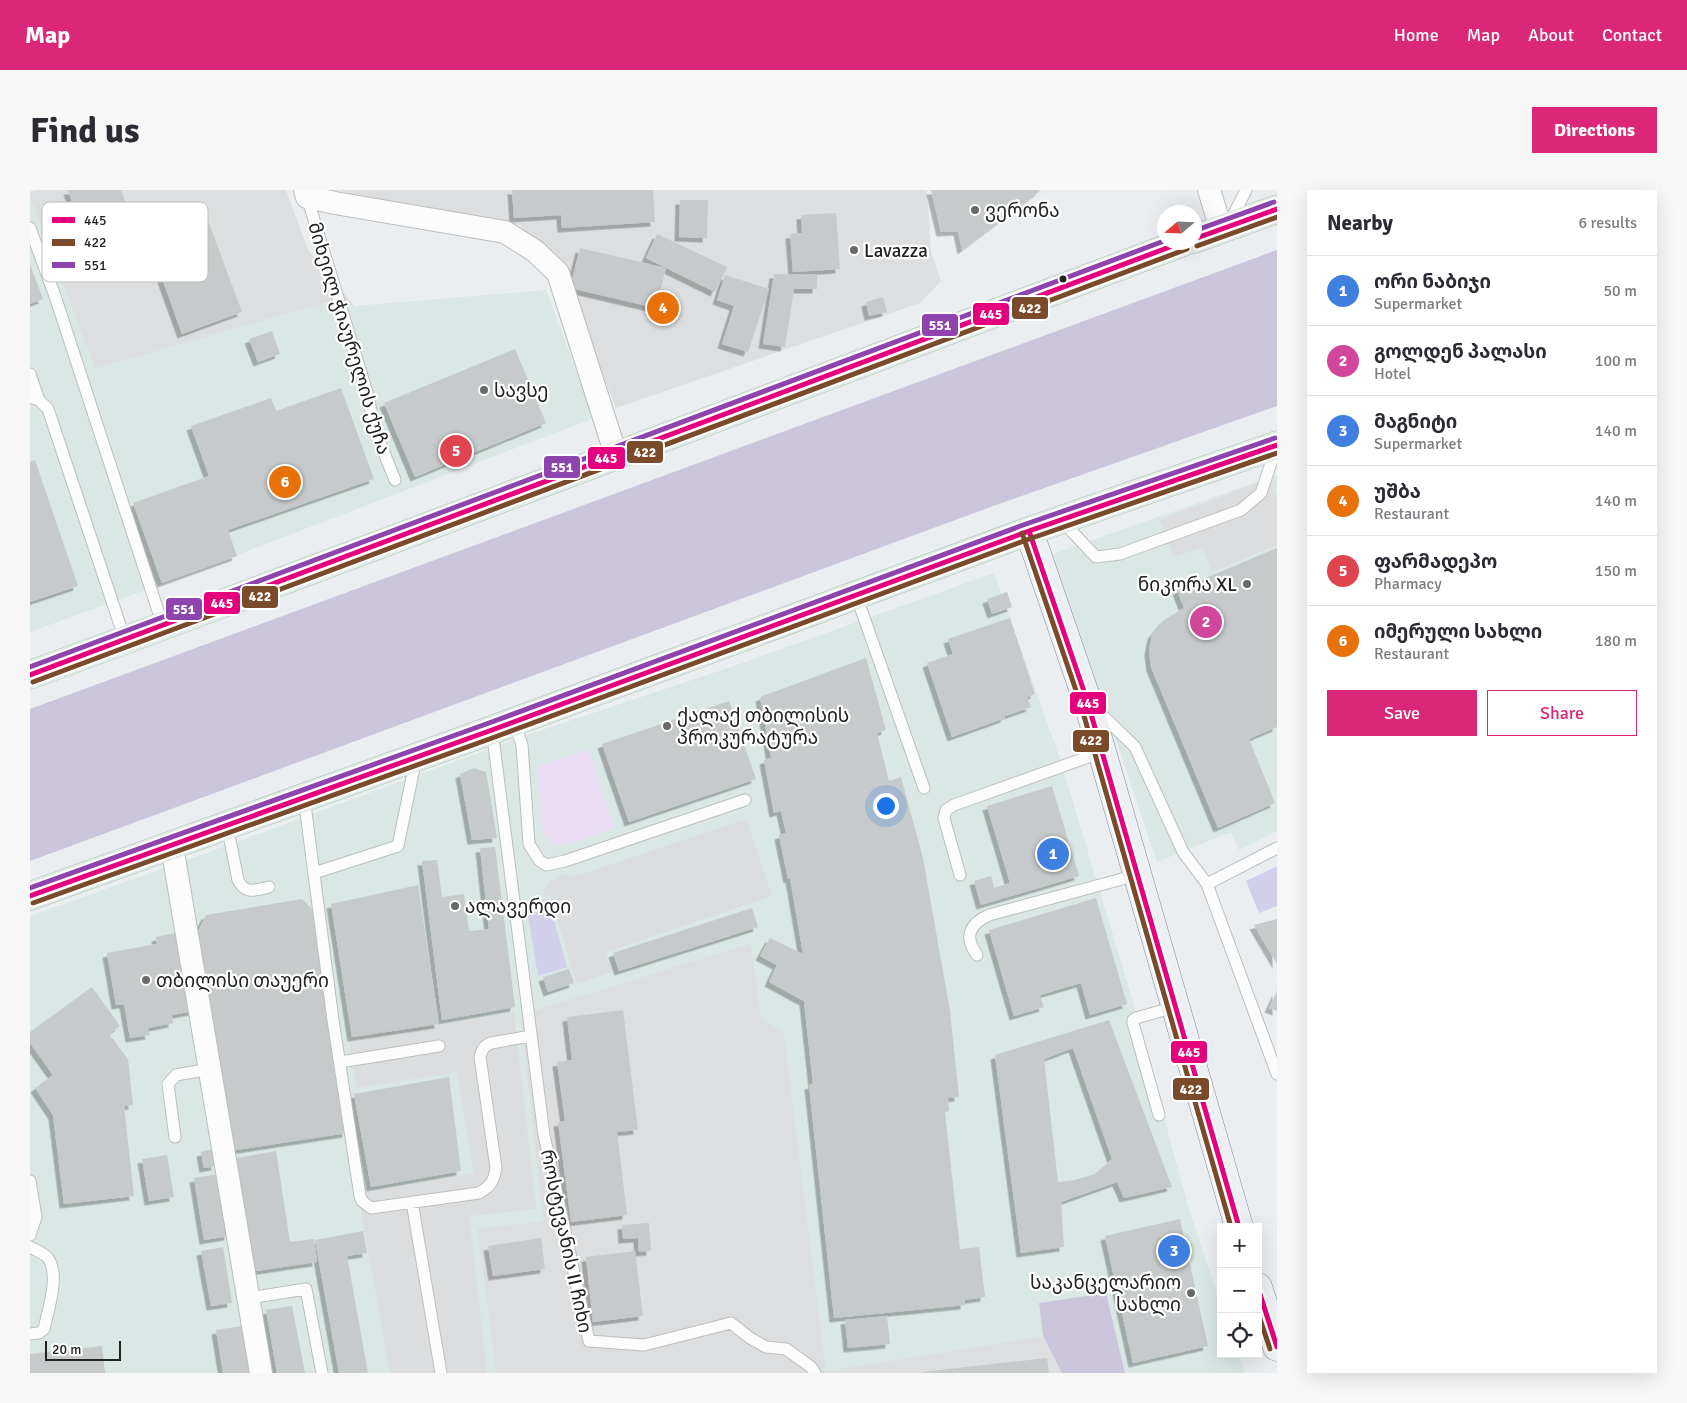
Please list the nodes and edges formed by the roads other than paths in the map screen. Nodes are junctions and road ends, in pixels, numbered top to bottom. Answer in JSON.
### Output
{"nodes":[{"id":1,"x":1209,"y":190,"type":"edge"},
{"id":2,"x":1246,"y":190,"type":"edge"},
{"id":3,"x":306,"y":193,"type":"edge"},
{"id":4,"x":1277,"y":209,"type":"edge"},
{"id":5,"x":1225,"y":227,"type":"junction"},
{"id":6,"x":30,"y":228,"type":"edge"},
{"id":7,"x":1202,"y":236,"type":"edge"},
{"id":8,"x":1163,"y":250,"type":"edge"},
{"id":9,"x":42,"y":261,"type":"edge"},
{"id":10,"x":50,"y":282,"type":"edge"},
{"id":11,"x":30,"y":374,"type":"edge"},
{"id":12,"x":34,"y":399,"type":"edge"},
{"id":13,"x":1277,"y":446,"type":"edge"},
{"id":14,"x":616,"y":455,"type":"junction"},
{"id":15,"x":394,"y":480,"type":"dead end"},
{"id":16,"x":1061,"y":520,"type":"junction"},
{"id":17,"x":1029,"y":531,"type":"junction"},
{"id":18,"x":856,"y":595,"type":"junction"},
{"id":19,"x":164,"y":626,"type":"junction"},
{"id":20,"x":125,"y":640,"type":"junction"},
{"id":21,"x":30,"y":674,"type":"edge"},
{"id":22,"x":1087,"y":700,"type":"junction"},
{"id":23,"x":503,"y":725,"type":"junction"},
{"id":24,"x":1102,"y":752,"type":"junction"},
{"id":25,"x":416,"y":757,"type":"junction"},
{"id":26,"x":924,"y":788,"type":"dead end"},
{"id":27,"x":304,"y":797,"type":"junction"},
{"id":28,"x":746,"y":800,"type":"dead end"},
{"id":29,"x":227,"y":825,"type":"junction"},
{"id":30,"x":172,"y":846,"type":"junction"},
{"id":31,"x":1277,"y":848,"type":"edge"},
{"id":32,"x":314,"y":873,"type":"junction"},
{"id":33,"x":960,"y":875,"type":"dead end"},
{"id":34,"x":1137,"y":875,"type":"junction"},
{"id":35,"x":1207,"y":884,"type":"junction"},
{"id":36,"x":270,"y":887,"type":"dead end"},
{"id":37,"x":30,"y":896,"type":"edge"},
{"id":38,"x":976,"y":955,"type":"dead end"},
{"id":39,"x":1175,"y":1007,"type":"junction"},
{"id":40,"x":531,"y":1036,"type":"junction"},
{"id":41,"x":439,"y":1046,"type":"dead end"},
{"id":42,"x":340,"y":1062,"type":"junction"},
{"id":43,"x":210,"y":1070,"type":"junction"},
{"id":44,"x":1277,"y":1074,"type":"edge"},
{"id":45,"x":1159,"y":1115,"type":"dead end"},
{"id":46,"x":175,"y":1137,"type":"dead end"},
{"id":47,"x":30,"y":1180,"type":"edge"},
{"id":48,"x":412,"y":1202,"type":"junction"},
{"id":49,"x":1238,"y":1223,"type":"edge"},
{"id":50,"x":30,"y":1235,"type":"edge"},
{"id":51,"x":30,"y":1247,"type":"edge"},
{"id":52,"x":248,"y":1298,"type":"junction"},
{"id":53,"x":1262,"y":1300,"type":"edge"},
{"id":54,"x":30,"y":1334,"type":"edge"},
{"id":55,"x":1277,"y":1347,"type":"edge"},
{"id":56,"x":261,"y":1373,"type":"edge"},
{"id":57,"x":322,"y":1373,"type":"edge"},
{"id":58,"x":441,"y":1373,"type":"edge"},
{"id":59,"x":815,"y":1373,"type":"edge"}],
"edges":[{"from":1,"to":5,"type":"street"},
{"from":2,"to":5,"type":"lane"},
{"from":3,"to":14,"type":"street","name":"მიხეილ ჭიაურელის ქუჩა"},
{"from":3,"to":15,"type":"lane","name":"მიხეილ ჭიაურელის ქუჩა"},
{"from":4,"to":5,"type":"highway"},
{"from":5,"to":7,"type":"highway"},
{"from":6,"to":9,"type":"lane"},
{"from":8,"to":14,"type":"highway"},
{"from":10,"to":19,"type":"lane"},
{"from":11,"to":12,"type":"lane"},
{"from":12,"to":20,"type":"lane"},
{"from":13,"to":16,"type":"highway"},
{"from":13,"to":16,"type":"lane"},
{"from":14,"to":19,"type":"highway"},
{"from":16,"to":17,"type":"highway"},
{"from":17,"to":18,"type":"highway"},
{"from":17,"to":22,"type":"street"},
{"from":18,"to":23,"type":"highway"},
{"from":18,"to":26,"type":"lane"},
{"from":19,"to":20,"type":"highway"},
{"from":20,"to":21,"type":"highway"},
{"from":22,"to":24,"type":"street"},
{"from":22,"to":35,"type":"lane"},
{"from":23,"to":25,"type":"highway"},
{"from":23,"to":28,"type":"lane"},
{"from":23,"to":40,"type":"lane"},
{"from":24,"to":33,"type":"lane"},
{"from":24,"to":34,"type":"street"},
{"from":25,"to":27,"type":"highway"},
{"from":25,"to":32,"type":"lane"},
{"from":27,"to":29,"type":"highway"},
{"from":27,"to":32,"type":"lane"},
{"from":29,"to":30,"type":"highway"},
{"from":29,"to":36,"type":"lane"},
{"from":30,"to":37,"type":"highway"},
{"from":30,"to":43,"type":"street"},
{"from":31,"to":35,"type":"lane"},
{"from":32,"to":42,"type":"lane"},
{"from":34,"to":38,"type":"lane"},
{"from":34,"to":39,"type":"street"},
{"from":35,"to":44,"type":"lane"},
{"from":39,"to":45,"type":"lane"},
{"from":39,"to":49,"type":"street"},
{"from":40,"to":48,"type":"lane"},
{"from":40,"to":59,"type":"lane","name":"როსტევანის II ჩიხი"},
{"from":41,"to":42,"type":"lane"},
{"from":42,"to":48,"type":"lane"},
{"from":43,"to":46,"type":"lane"},
{"from":43,"to":52,"type":"street"},
{"from":47,"to":50,"type":"lane"},
{"from":48,"to":58,"type":"lane"},
{"from":51,"to":54,"type":"lane"},
{"from":52,"to":56,"type":"street"},
{"from":52,"to":57,"type":"lane"},
{"from":53,"to":55,"type":"street"}]}
